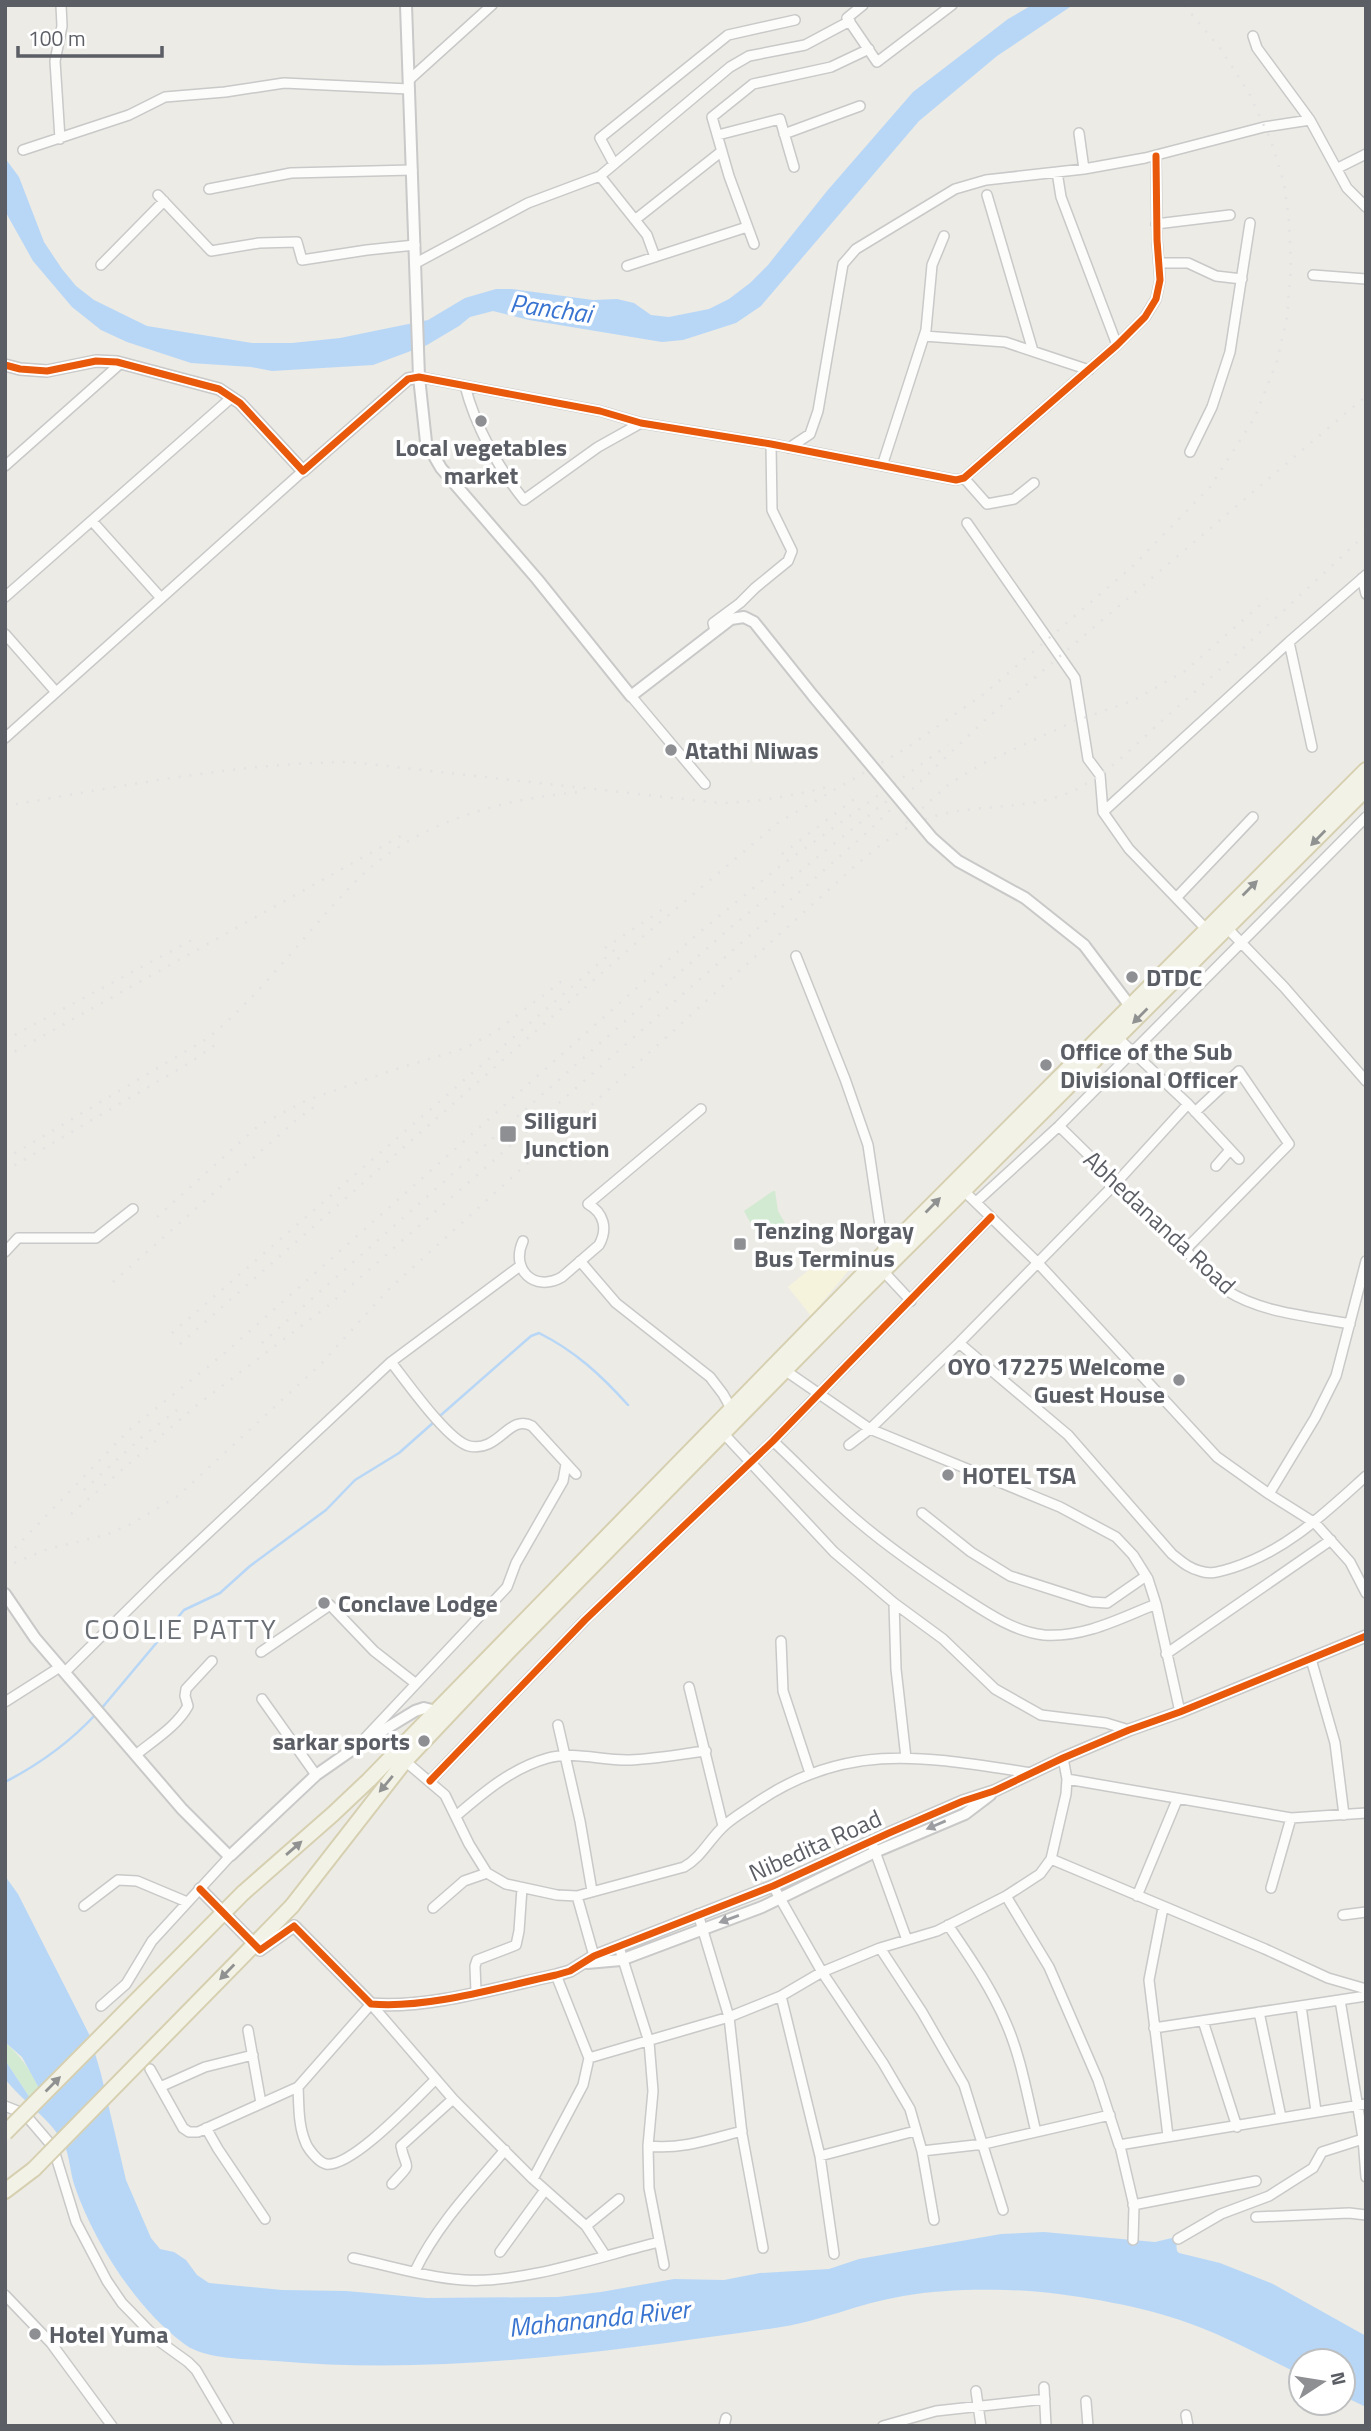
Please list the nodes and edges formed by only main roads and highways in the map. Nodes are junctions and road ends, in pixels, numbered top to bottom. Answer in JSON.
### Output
{"nodes":[{"id":1,"x":1366,"y":770,"type":"edge"},
{"id":2,"x":1366,"y":789,"type":"edge"},
{"id":3,"x":1223,"y":924,"type":"junction"},
{"id":4,"x":959,"y":1190,"type":"junction"},
{"id":5,"x":736,"y":1414,"type":"junction"},
{"id":6,"x":5,"y":2133,"type":"edge"},
{"id":7,"x":5,"y":2191,"type":"edge"}],
"edges":[{"from":3,"to":1,"type":"main road","one_way":true},
{"from":2,"to":3,"type":"main road","one_way":true},
{"from":3,"to":4,"type":"main road","one_way":true},
{"from":3,"to":4,"type":"main road"},
{"from":4,"to":5,"type":"main road"},
{"from":5,"to":4,"type":"main road","one_way":true},
{"from":6,"to":5,"type":"main road","one_way":true,"bridge":true},
{"from":5,"to":7,"type":"main road","one_way":true,"bridge":true}]}
